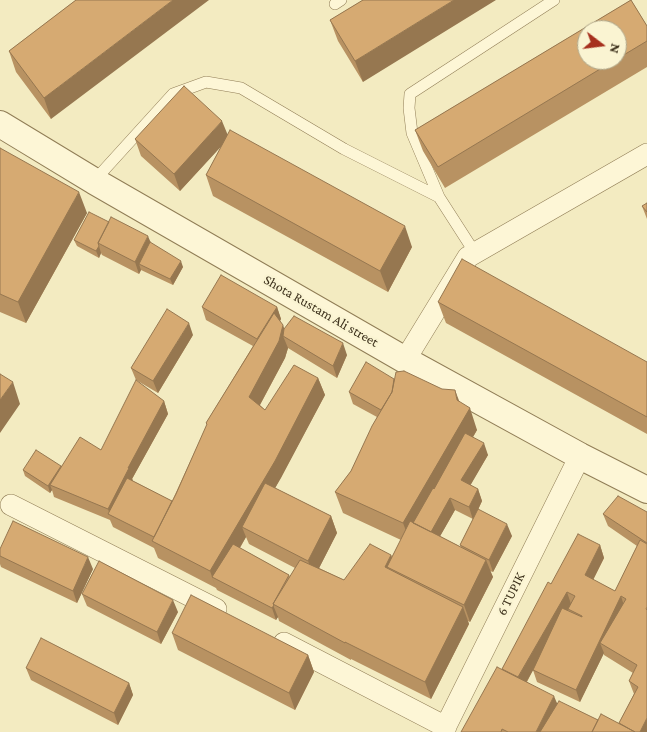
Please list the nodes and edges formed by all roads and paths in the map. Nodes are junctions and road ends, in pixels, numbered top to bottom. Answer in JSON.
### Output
{"nodes":[{"id":1,"x":554,"y":0,"type":"edge"},
{"id":2,"x":0,"y":124,"type":"edge"},
{"id":3,"x":647,"y":154,"type":"edge"},
{"id":4,"x":94,"y":182,"type":"junction"},
{"id":5,"x":439,"y":197,"type":"junction"},
{"id":6,"x":475,"y":253,"type":"junction"},
{"id":7,"x":405,"y":360,"type":"junction"},
{"id":8,"x":580,"y":456,"type":"junction"},
{"id":9,"x":647,"y":490,"type":"edge"},
{"id":10,"x":12,"y":505,"type":"dead end"},
{"id":11,"x":238,"y":619,"type":"edge"},
{"id":12,"x":264,"y":633,"type":"edge"},
{"id":13,"x":444,"y":729,"type":"edge"}],
"edges":[{"from":1,"to":5,"type":"lane"},
{"from":2,"to":4,"type":"street","name":"Shota Rustam Ali street"},
{"from":3,"to":6,"type":"street"},
{"from":4,"to":5,"type":"lane"},
{"from":4,"to":7,"type":"street","name":"Shota Rustam Ali street"},
{"from":5,"to":6,"type":"lane"},
{"from":6,"to":7,"type":"street"},
{"from":7,"to":8,"type":"street","name":"Shota Rustam Ali street"},
{"from":8,"to":9,"type":"street","name":"Shota Rustam Ali street"},
{"from":8,"to":13,"type":"street","name":"6 TUPIK"},
{"from":10,"to":11,"type":"street"},
{"from":12,"to":13,"type":"street"}]}
